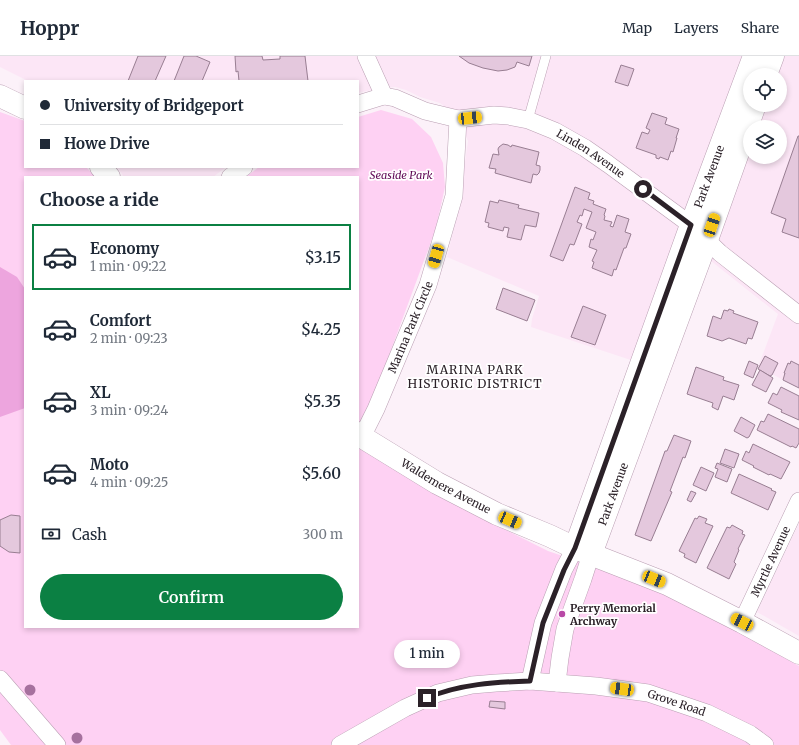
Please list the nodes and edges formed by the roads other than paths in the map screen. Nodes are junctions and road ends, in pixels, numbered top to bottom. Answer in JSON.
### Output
{"nodes":[{"id":1,"x":366,"y":56,"type":"edge"},
{"id":2,"x":546,"y":56,"type":"edge"},
{"id":3,"x":754,"y":56,"type":"edge"},
{"id":4,"x":772,"y":56,"type":"edge"},
{"id":5,"x":768,"y":68,"type":"edge"},
{"id":6,"x":0,"y":96,"type":"edge"},
{"id":7,"x":384,"y":96,"type":"junction"},
{"id":8,"x":359,"y":104,"type":"edge"},
{"id":9,"x":24,"y":108,"type":"edge"},
{"id":10,"x":753,"y":112,"type":"edge"},
{"id":11,"x":458,"y":119,"type":"junction"},
{"id":12,"x":528,"y":120,"type":"junction"},
{"id":13,"x":102,"y":168,"type":"edge"},
{"id":14,"x":243,"y":168,"type":"edge"},
{"id":15,"x":108,"y":176,"type":"edge"},
{"id":16,"x":231,"y":176,"type":"edge"},
{"id":17,"x":691,"y":225,"type":"junction"},
{"id":18,"x":707,"y":240,"type":"junction"},
{"id":19,"x":799,"y":315,"type":"edge"},
{"id":20,"x":360,"y":435,"type":"edge"},
{"id":21,"x":799,"y":501,"type":"edge"},
{"id":22,"x":583,"y":551,"type":"junction"},
{"id":23,"x":742,"y":622,"type":"junction"},
{"id":24,"x":799,"y":653,"type":"edge"},
{"id":25,"x":0,"y":679,"type":"edge"},
{"id":26,"x":530,"y":681,"type":"junction"},
{"id":27,"x":557,"y":683,"type":"junction"},
{"id":28,"x":57,"y":745,"type":"edge"},
{"id":29,"x":340,"y":745,"type":"edge"},
{"id":30,"x":765,"y":745,"type":"edge"}],
"edges":[{"from":1,"to":7,"type":"street"},
{"from":2,"to":12,"type":"lane"},
{"from":3,"to":17,"type":"street","name":"Park Avenue"},
{"from":4,"to":5,"type":"street"},
{"from":6,"to":9,"type":"street"},
{"from":7,"to":8,"type":"street"},
{"from":7,"to":11,"type":"street","name":"Linden Avenue"},
{"from":10,"to":18,"type":"street","name":"Park Avenue"},
{"from":11,"to":12,"type":"street","name":"Linden Avenue"},
{"from":11,"to":20,"type":"street","name":"Marina Park Circle"},
{"from":12,"to":17,"type":"street","name":"Linden Avenue"},
{"from":13,"to":15,"type":"street"},
{"from":14,"to":16,"type":"street"},
{"from":17,"to":18,"type":"street","name":"Linden Avenue"},
{"from":17,"to":22,"type":"street","name":"Park Avenue"},
{"from":18,"to":19,"type":"street","name":"Linden Avenue"},
{"from":18,"to":22,"type":"street","name":"Park Avenue"},
{"from":20,"to":22,"type":"street","name":"Waldemere Avenue"},
{"from":21,"to":23,"type":"street","name":"Myrtle Avenue"},
{"from":22,"to":23,"type":"street","name":"Waldemere Avenue"},
{"from":22,"to":26,"type":"street","name":"Park Avenue"},
{"from":22,"to":27,"type":"street","name":"Park Avenue"},
{"from":23,"to":24,"type":"street","name":"Waldemere Avenue"},
{"from":25,"to":28,"type":"street"},
{"from":26,"to":27,"type":"street","name":"Grove Road"},
{"from":26,"to":29,"type":"street","name":"Grove Road"},
{"from":27,"to":30,"type":"street","name":"Grove Road"}]}
